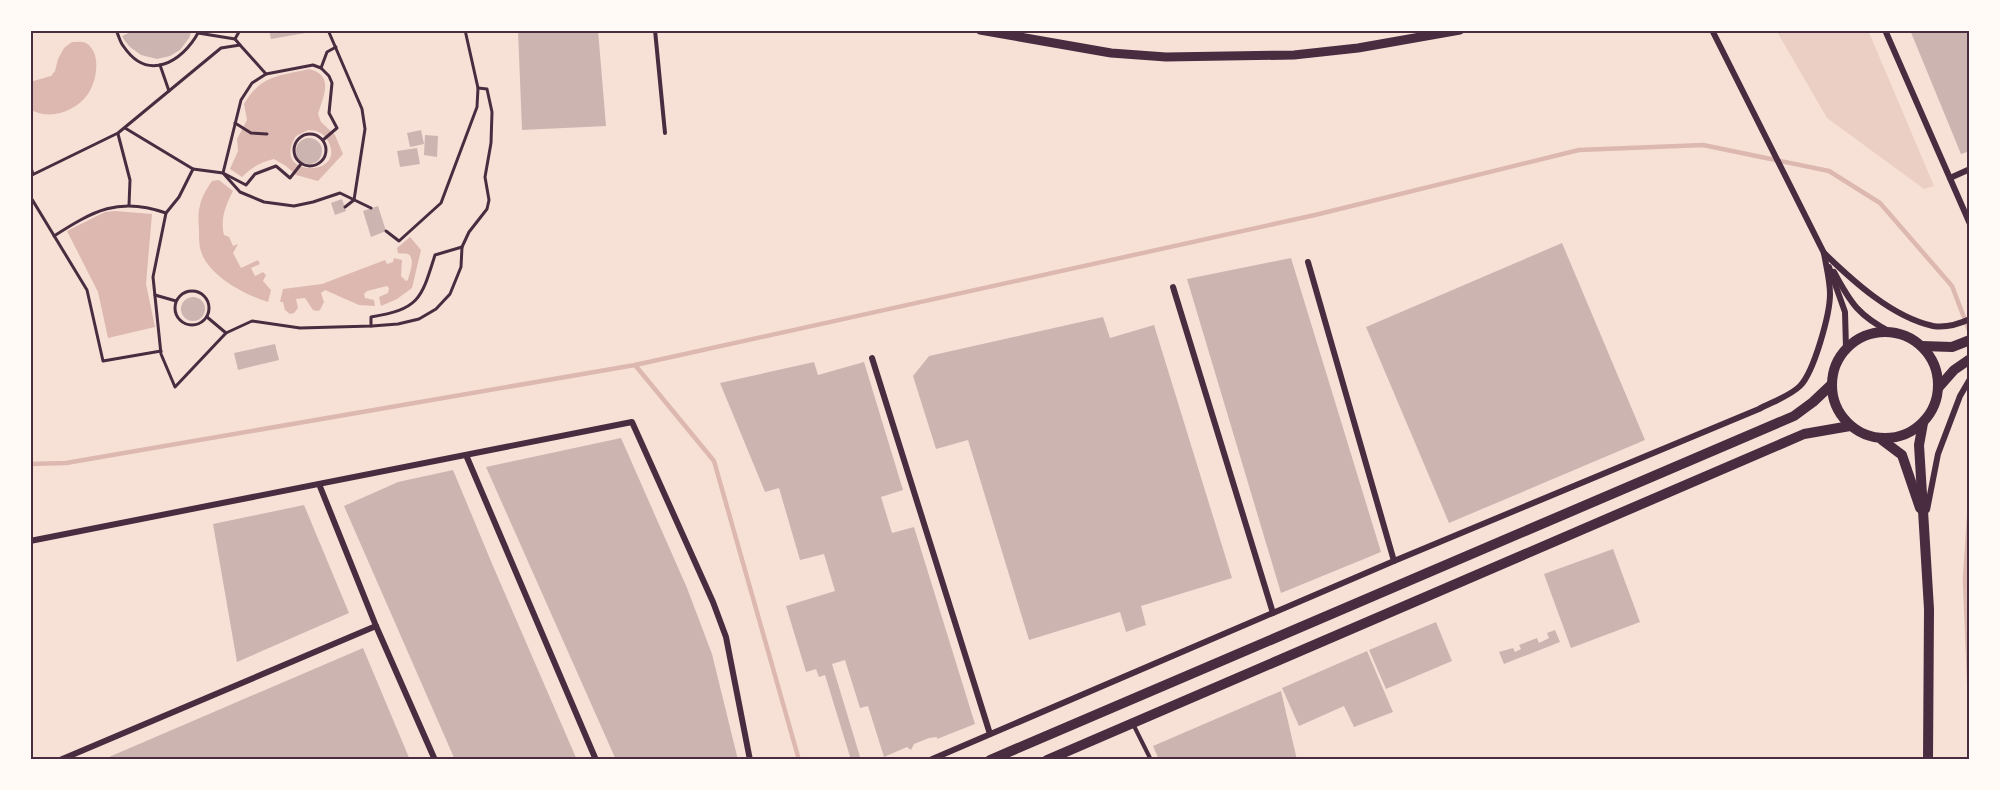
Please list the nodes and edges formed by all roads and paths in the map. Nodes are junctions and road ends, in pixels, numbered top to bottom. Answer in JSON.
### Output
{"nodes":[{"id":1,"x":116,"y":30,"type":"edge"},
{"id":2,"x":240,"y":30,"type":"edge"},
{"id":3,"x":328,"y":30,"type":"edge"},
{"id":4,"x":465,"y":30,"type":"edge"},
{"id":5,"x":655,"y":30,"type":"edge"},
{"id":6,"x":980,"y":30,"type":"edge"},
{"id":7,"x":1460,"y":30,"type":"edge"},
{"id":8,"x":1712,"y":30,"type":"edge"},
{"id":9,"x":1885,"y":30,"type":"edge"},
{"id":10,"x":235,"y":39,"type":"junction"},
{"id":11,"x":240,"y":45,"type":"junction"},
{"id":12,"x":336,"y":47,"type":"junction"},
{"id":13,"x":160,"y":65,"type":"junction"},
{"id":14,"x":321,"y":68,"type":"junction"},
{"id":15,"x":266,"y":74,"type":"junction"},
{"id":16,"x":478,"y":88,"type":"junction"},
{"id":17,"x":169,"y":91,"type":"junction"},
{"id":18,"x":234,"y":123,"type":"junction"},
{"id":19,"x":124,"y":128,"type":"junction"},
{"id":20,"x":118,"y":133,"type":"junction"},
{"id":21,"x":665,"y":133,"type":"dead end"},
{"id":22,"x":267,"y":134,"type":"dead end"},
{"id":23,"x":325,"y":139,"type":"junction"},
{"id":24,"x":30,"y":165,"type":"edge"},
{"id":25,"x":300,"y":165,"type":"junction"},
{"id":26,"x":193,"y":169,"type":"junction"},
{"id":27,"x":1970,"y":169,"type":"edge"},
{"id":28,"x":223,"y":173,"type":"junction"},
{"id":29,"x":31,"y":175,"type":"edge"},
{"id":30,"x":1950,"y":178,"type":"junction"},
{"id":31,"x":30,"y":196,"type":"edge"},
{"id":32,"x":354,"y":200,"type":"junction"},
{"id":33,"x":129,"y":205,"type":"junction"},
{"id":34,"x":345,"y":207,"type":"dead end"},
{"id":35,"x":371,"y":208,"type":"dead end"},
{"id":36,"x":166,"y":213,"type":"junction"},
{"id":37,"x":1970,"y":224,"type":"edge"},
{"id":38,"x":386,"y":231,"type":"dead end"},
{"id":39,"x":54,"y":236,"type":"junction"},
{"id":40,"x":462,"y":247,"type":"junction"},
{"id":41,"x":1824,"y":253,"type":"junction"},
{"id":42,"x":1308,"y":262,"type":"dead end"},
{"id":43,"x":1173,"y":287,"type":"dead end"},
{"id":44,"x":155,"y":295,"type":"junction"},
{"id":45,"x":177,"y":301,"type":"junction"},
{"id":46,"x":207,"y":317,"type":"junction"},
{"id":47,"x":1970,"y":319,"type":"edge"},
{"id":48,"x":372,"y":326,"type":"junction"},
{"id":49,"x":226,"y":333,"type":"junction"},
{"id":50,"x":1892,"y":333,"type":"junction"},
{"id":51,"x":1970,"y":340,"type":"edge"},
{"id":52,"x":1922,"y":346,"type":"junction"},
{"id":53,"x":1846,"y":348,"type":"junction"},
{"id":54,"x":161,"y":351,"type":"junction"},
{"id":55,"x":872,"y":358,"type":"dead end"},
{"id":56,"x":1970,"y":358,"type":"edge"},
{"id":57,"x":1968,"y":381,"type":"edge"},
{"id":58,"x":1831,"y":385,"type":"junction"},
{"id":59,"x":1939,"y":387,"type":"junction"},
{"id":60,"x":1923,"y":423,"type":"junction"},
{"id":61,"x":1850,"y":426,"type":"junction"},
{"id":62,"x":1882,"y":440,"type":"junction"},
{"id":63,"x":466,"y":455,"type":"junction"},
{"id":64,"x":319,"y":484,"type":"junction"},
{"id":65,"x":1924,"y":522,"type":"junction"},
{"id":66,"x":30,"y":542,"type":"edge"},
{"id":67,"x":1394,"y":561,"type":"junction"},
{"id":68,"x":1273,"y":613,"type":"junction"},
{"id":69,"x":376,"y":626,"type":"junction"},
{"id":70,"x":1133,"y":724,"type":"junction"},
{"id":71,"x":990,"y":734,"type":"junction"},
{"id":72,"x":60,"y":760,"type":"edge"},
{"id":73,"x":435,"y":760,"type":"edge"},
{"id":74,"x":596,"y":760,"type":"edge"},
{"id":75,"x":750,"y":760,"type":"edge"},
{"id":76,"x":930,"y":760,"type":"edge"},
{"id":77,"x":990,"y":760,"type":"edge"},
{"id":78,"x":1047,"y":760,"type":"edge"},
{"id":79,"x":1150,"y":760,"type":"edge"},
{"id":80,"x":1928,"y":760,"type":"edge"}],
"edges":[{"from":1,"to":13,"type":"path"},
{"from":2,"to":10,"type":"path"},
{"from":3,"to":12,"type":"path"},
{"from":4,"to":16,"type":"path"},
{"from":5,"to":21,"type":"lane"},
{"from":6,"to":7,"type":"street"},
{"from":8,"to":41,"type":"street"},
{"from":9,"to":30,"type":"street"},
{"from":10,"to":11,"type":"path"},
{"from":10,"to":13,"type":"path"},
{"from":11,"to":15,"type":"path"},
{"from":11,"to":17,"type":"path"},
{"from":12,"to":14,"type":"path"},
{"from":12,"to":32,"type":"path"},
{"from":13,"to":17,"type":"path"},
{"from":14,"to":15,"type":"path"},
{"from":14,"to":23,"type":"path"},
{"from":15,"to":18,"type":"path"},
{"from":16,"to":38,"type":"path"},
{"from":16,"to":40,"type":"path"},
{"from":17,"to":19,"type":"path"},
{"from":18,"to":22,"type":"path"},
{"from":18,"to":28,"type":"path"},
{"from":19,"to":20,"type":"path"},
{"from":19,"to":26,"type":"path"},
{"from":20,"to":29,"type":"path"},
{"from":20,"to":33,"type":"path"},
{"from":23,"to":25,"type":"path"},
{"from":23,"to":25,"type":"path"},
{"from":24,"to":29,"type":"path"},
{"from":25,"to":28,"type":"path"},
{"from":26,"to":28,"type":"path"},
{"from":26,"to":36,"type":"path"},
{"from":27,"to":30,"type":"street"},
{"from":28,"to":32,"type":"path"},
{"from":30,"to":37,"type":"street"},
{"from":31,"to":39,"type":"path"},
{"from":32,"to":34,"type":"path"},
{"from":32,"to":35,"type":"path"},
{"from":33,"to":36,"type":"path"},
{"from":33,"to":39,"type":"path"},
{"from":36,"to":44,"type":"path"},
{"from":39,"to":54,"type":"path"},
{"from":40,"to":48,"type":"path"},
{"from":40,"to":48,"type":"path"},
{"from":41,"to":47,"type":"street"},
{"from":41,"to":50,"type":"street"},
{"from":41,"to":53,"type":"street"},
{"from":41,"to":67,"type":"street"},
{"from":42,"to":67,"type":"street"},
{"from":43,"to":68,"type":"street"},
{"from":44,"to":45,"type":"path"},
{"from":44,"to":54,"type":"path"},
{"from":45,"to":46,"type":"path"},
{"from":45,"to":46,"type":"path"},
{"from":46,"to":49,"type":"path"},
{"from":48,"to":49,"type":"path"},
{"from":49,"to":54,"type":"path"},
{"from":50,"to":52,"type":"main road"},
{"from":50,"to":53,"type":"main road"},
{"from":51,"to":52,"type":"main road"},
{"from":52,"to":59,"type":"main road"},
{"from":53,"to":58,"type":"main road"},
{"from":55,"to":71,"type":"street"},
{"from":56,"to":59,"type":"main road"},
{"from":57,"to":65,"type":"street"},
{"from":58,"to":61,"type":"main road"},
{"from":58,"to":77,"type":"main road"},
{"from":59,"to":60,"type":"main road"},
{"from":60,"to":62,"type":"main road"},
{"from":60,"to":65,"type":"main road"},
{"from":61,"to":62,"type":"main road"},
{"from":61,"to":70,"type":"main road"},
{"from":62,"to":65,"type":"main road"},
{"from":63,"to":64,"type":"street"},
{"from":63,"to":74,"type":"street"},
{"from":63,"to":75,"type":"street"},
{"from":64,"to":66,"type":"street"},
{"from":64,"to":69,"type":"street"},
{"from":65,"to":80,"type":"main road"},
{"from":67,"to":68,"type":"street"},
{"from":68,"to":71,"type":"street"},
{"from":69,"to":72,"type":"street"},
{"from":69,"to":73,"type":"street"},
{"from":70,"to":78,"type":"main road"},
{"from":70,"to":79,"type":"lane"},
{"from":71,"to":76,"type":"street"}]}
